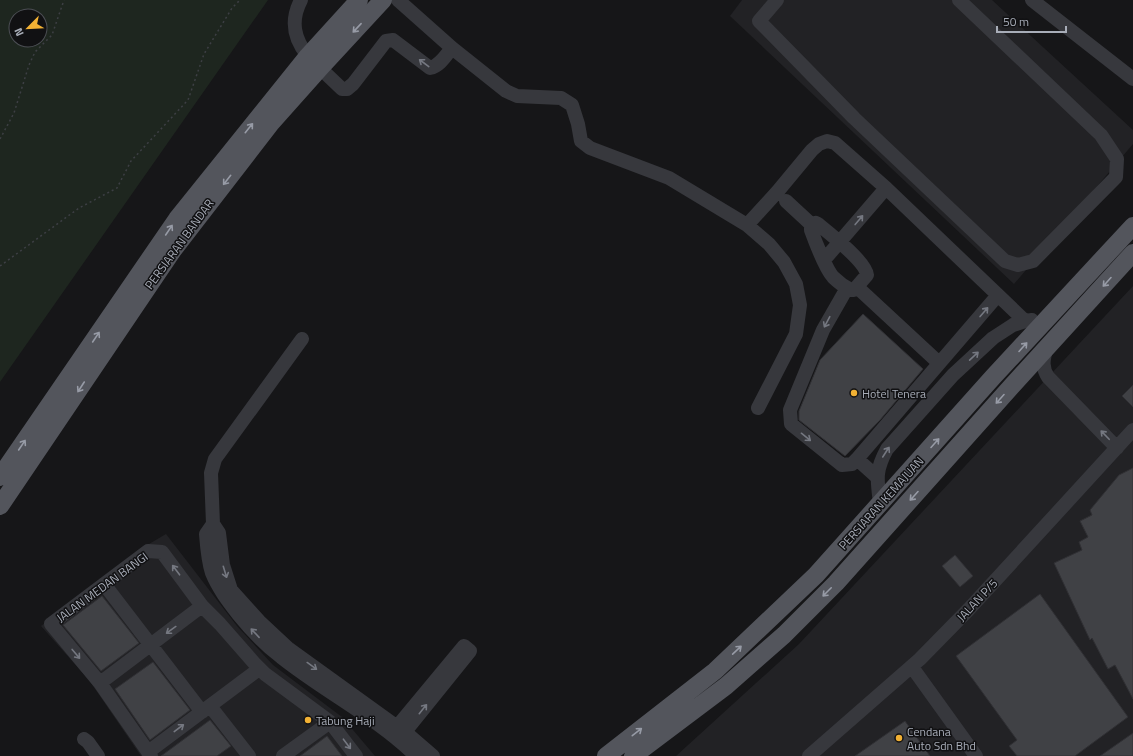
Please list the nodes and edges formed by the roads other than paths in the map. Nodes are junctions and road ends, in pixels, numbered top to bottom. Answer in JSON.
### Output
{"nodes":[{"id":1,"x":301,"y":0,"type":"edge"},
{"id":2,"x":359,"y":0,"type":"edge"},
{"id":3,"x":383,"y":0,"type":"edge"},
{"id":4,"x":398,"y":0,"type":"edge"},
{"id":5,"x":777,"y":0,"type":"edge"},
{"id":6,"x":959,"y":0,"type":"edge"},
{"id":7,"x":1032,"y":0,"type":"edge"},
{"id":8,"x":452,"y":48,"type":"junction"},
{"id":9,"x":314,"y":62,"type":"junction"},
{"id":10,"x":1133,"y":79,"type":"edge"},
{"id":11,"x":886,"y":188,"type":"junction"},
{"id":12,"x":786,"y":201,"type":"dead end"},
{"id":13,"x":747,"y":225,"type":"junction"},
{"id":14,"x":813,"y":226,"type":"junction"},
{"id":15,"x":1133,"y":226,"type":"edge"},
{"id":16,"x":839,"y":243,"type":"junction"},
{"id":17,"x":1133,"y":253,"type":"edge"},
{"id":18,"x":824,"y":260,"type":"junction"},
{"id":19,"x":852,"y":287,"type":"junction"},
{"id":20,"x":998,"y":295,"type":"junction"},
{"id":21,"x":1049,"y":318,"type":"junction"},
{"id":22,"x":1025,"y":321,"type":"junction"},
{"id":23,"x":302,"y":339,"type":"dead end"},
{"id":24,"x":1046,"y":350,"type":"junction"},
{"id":25,"x":939,"y":363,"type":"junction"},
{"id":26,"x":1048,"y":377,"type":"junction"},
{"id":27,"x":1018,"y":380,"type":"junction"},
{"id":28,"x":758,"y":408,"type":"dead end"},
{"id":29,"x":1133,"y":430,"type":"edge"},
{"id":30,"x":1117,"y":448,"type":"junction"},
{"id":31,"x":857,"y":459,"type":"junction"},
{"id":32,"x":28,"y":465,"type":"junction"},
{"id":33,"x":0,"y":477,"type":"edge"},
{"id":34,"x":877,"y":477,"type":"junction"},
{"id":35,"x":0,"y":492,"type":"edge"},
{"id":36,"x":880,"y":503,"type":"junction"},
{"id":37,"x":0,"y":506,"type":"edge"},
{"id":38,"x":104,"y":584,"type":"junction"},
{"id":39,"x":202,"y":606,"type":"junction"},
{"id":40,"x":150,"y":645,"type":"junction"},
{"id":41,"x":280,"y":649,"type":"junction"},
{"id":42,"x":912,"y":667,"type":"junction"},
{"id":43,"x":259,"y":669,"type":"junction"},
{"id":44,"x":100,"y":683,"type":"junction"},
{"id":45,"x":206,"y":708,"type":"junction"},
{"id":46,"x":330,"y":722,"type":"junction"},
{"id":47,"x":398,"y":733,"type":"junction"},
{"id":48,"x":84,"y":739,"type":"dead end"},
{"id":49,"x":149,"y":754,"type":"edge"},
{"id":50,"x":98,"y":756,"type":"edge"},
{"id":51,"x":249,"y":756,"type":"edge"},
{"id":52,"x":283,"y":756,"type":"edge"},
{"id":53,"x":356,"y":756,"type":"edge"},
{"id":54,"x":416,"y":756,"type":"edge"},
{"id":55,"x":433,"y":756,"type":"edge"},
{"id":56,"x":606,"y":756,"type":"edge"},
{"id":57,"x":633,"y":756,"type":"edge"},
{"id":58,"x":809,"y":756,"type":"edge"},
{"id":59,"x":976,"y":756,"type":"edge"}],
"edges":[{"from":1,"to":9,"type":"street"},
{"from":2,"to":9,"type":"main road","name":"PERSIARAN BANDAR"},
{"from":3,"to":9,"type":"main road","name":"PERSIARAN BANDAR","one_way":true},
{"from":4,"to":8,"type":"street"},
{"from":5,"to":6,"type":"street"},
{"from":7,"to":10,"type":"street"},
{"from":8,"to":9,"type":"street","one_way":true},
{"from":8,"to":13,"type":"street"},
{"from":9,"to":32,"type":"main road","name":"PERSIARAN BANDAR","one_way":true},
{"from":33,"to":9,"type":"main road","name":"PERSIARAN BANDAR","one_way":true},
{"from":11,"to":13,"type":"street"},
{"from":16,"to":11,"type":"street","one_way":true},
{"from":11,"to":20,"type":"street"},
{"from":12,"to":14,"type":"street"},
{"from":13,"to":28,"type":"street"},
{"from":14,"to":16,"type":"street"},
{"from":14,"to":18,"type":"street"},
{"from":15,"to":21,"type":"main road","name":"PERSIARAN KEMAJUAN"},
{"from":16,"to":18,"type":"street"},
{"from":16,"to":19,"type":"street"},
{"from":17,"to":24,"type":"main road","name":"PERSIARAN KEMAJUAN","one_way":true},
{"from":18,"to":19,"type":"street"},
{"from":19,"to":25,"type":"street"},
{"from":19,"to":31,"type":"street","one_way":true},
{"from":20,"to":22,"type":"street"},
{"from":25,"to":20,"type":"street","one_way":true},
{"from":21,"to":22,"type":"street"},
{"from":36,"to":21,"type":"main road","name":"PERSIARAN KEMAJUAN","one_way":true},
{"from":34,"to":22,"type":"street","one_way":true},
{"from":23,"to":41,"type":"street"},
{"from":24,"to":26,"type":"street"},
{"from":24,"to":27,"type":"main road","name":"PERSIARAN KEMAJUAN"},
{"from":25,"to":31,"type":"street"},
{"from":26,"to":27,"type":"street"},
{"from":30,"to":26,"type":"street","one_way":true},
{"from":27,"to":57,"type":"main road","name":"PERSIARAN KEMAJUAN","one_way":true},
{"from":29,"to":30,"type":"street","name":"JALAN P/5"},
{"from":30,"to":42,"type":"street","name":"JALAN P/5"},
{"from":31,"to":34,"type":"street"},
{"from":32,"to":35,"type":"main road"},
{"from":32,"to":37,"type":"main road","name":"PERSIARAN BANDAR"},
{"from":34,"to":36,"type":"street"},
{"from":56,"to":36,"type":"main road","name":"PERSIARAN KEMAJUAN","one_way":true},
{"from":39,"to":38,"type":"street","name":"JALAN MEDAN BANGI","one_way":true},
{"from":38,"to":40,"type":"street"},
{"from":38,"to":44,"type":"street","name":"JALAN MEDAN BANGI","one_way":true},
{"from":39,"to":40,"type":"street","one_way":true},
{"from":39,"to":43,"type":"street","name":"JALAN MEDAN BANGI"},
{"from":40,"to":44,"type":"street"},
{"from":40,"to":45,"type":"street"},
{"from":41,"to":43,"type":"street","name":"JALAN MEDAN BANGI"},
{"from":41,"to":47,"type":"street"},
{"from":42,"to":58,"type":"street","name":"JALAN P/5"},
{"from":42,"to":59,"type":"street"},
{"from":43,"to":45,"type":"street","name":"JALAN MEDAN BANGI"},
{"from":43,"to":46,"type":"street","name":"JALAN MEDAN BANGI"},
{"from":44,"to":49,"type":"street","name":"JALAN MEDAN BANGI"},
{"from":49,"to":45,"type":"street","name":"JALAN MEDAN BANGI","one_way":true},
{"from":45,"to":51,"type":"street"},
{"from":46,"to":52,"type":"street"},
{"from":46,"to":53,"type":"street","name":"JALAN MEDAN BANGI","one_way":true},
{"from":47,"to":47,"type":"street","one_way":true},
{"from":47,"to":54,"type":"street"},
{"from":47,"to":55,"type":"street"},
{"from":48,"to":50,"type":"street"}]}
